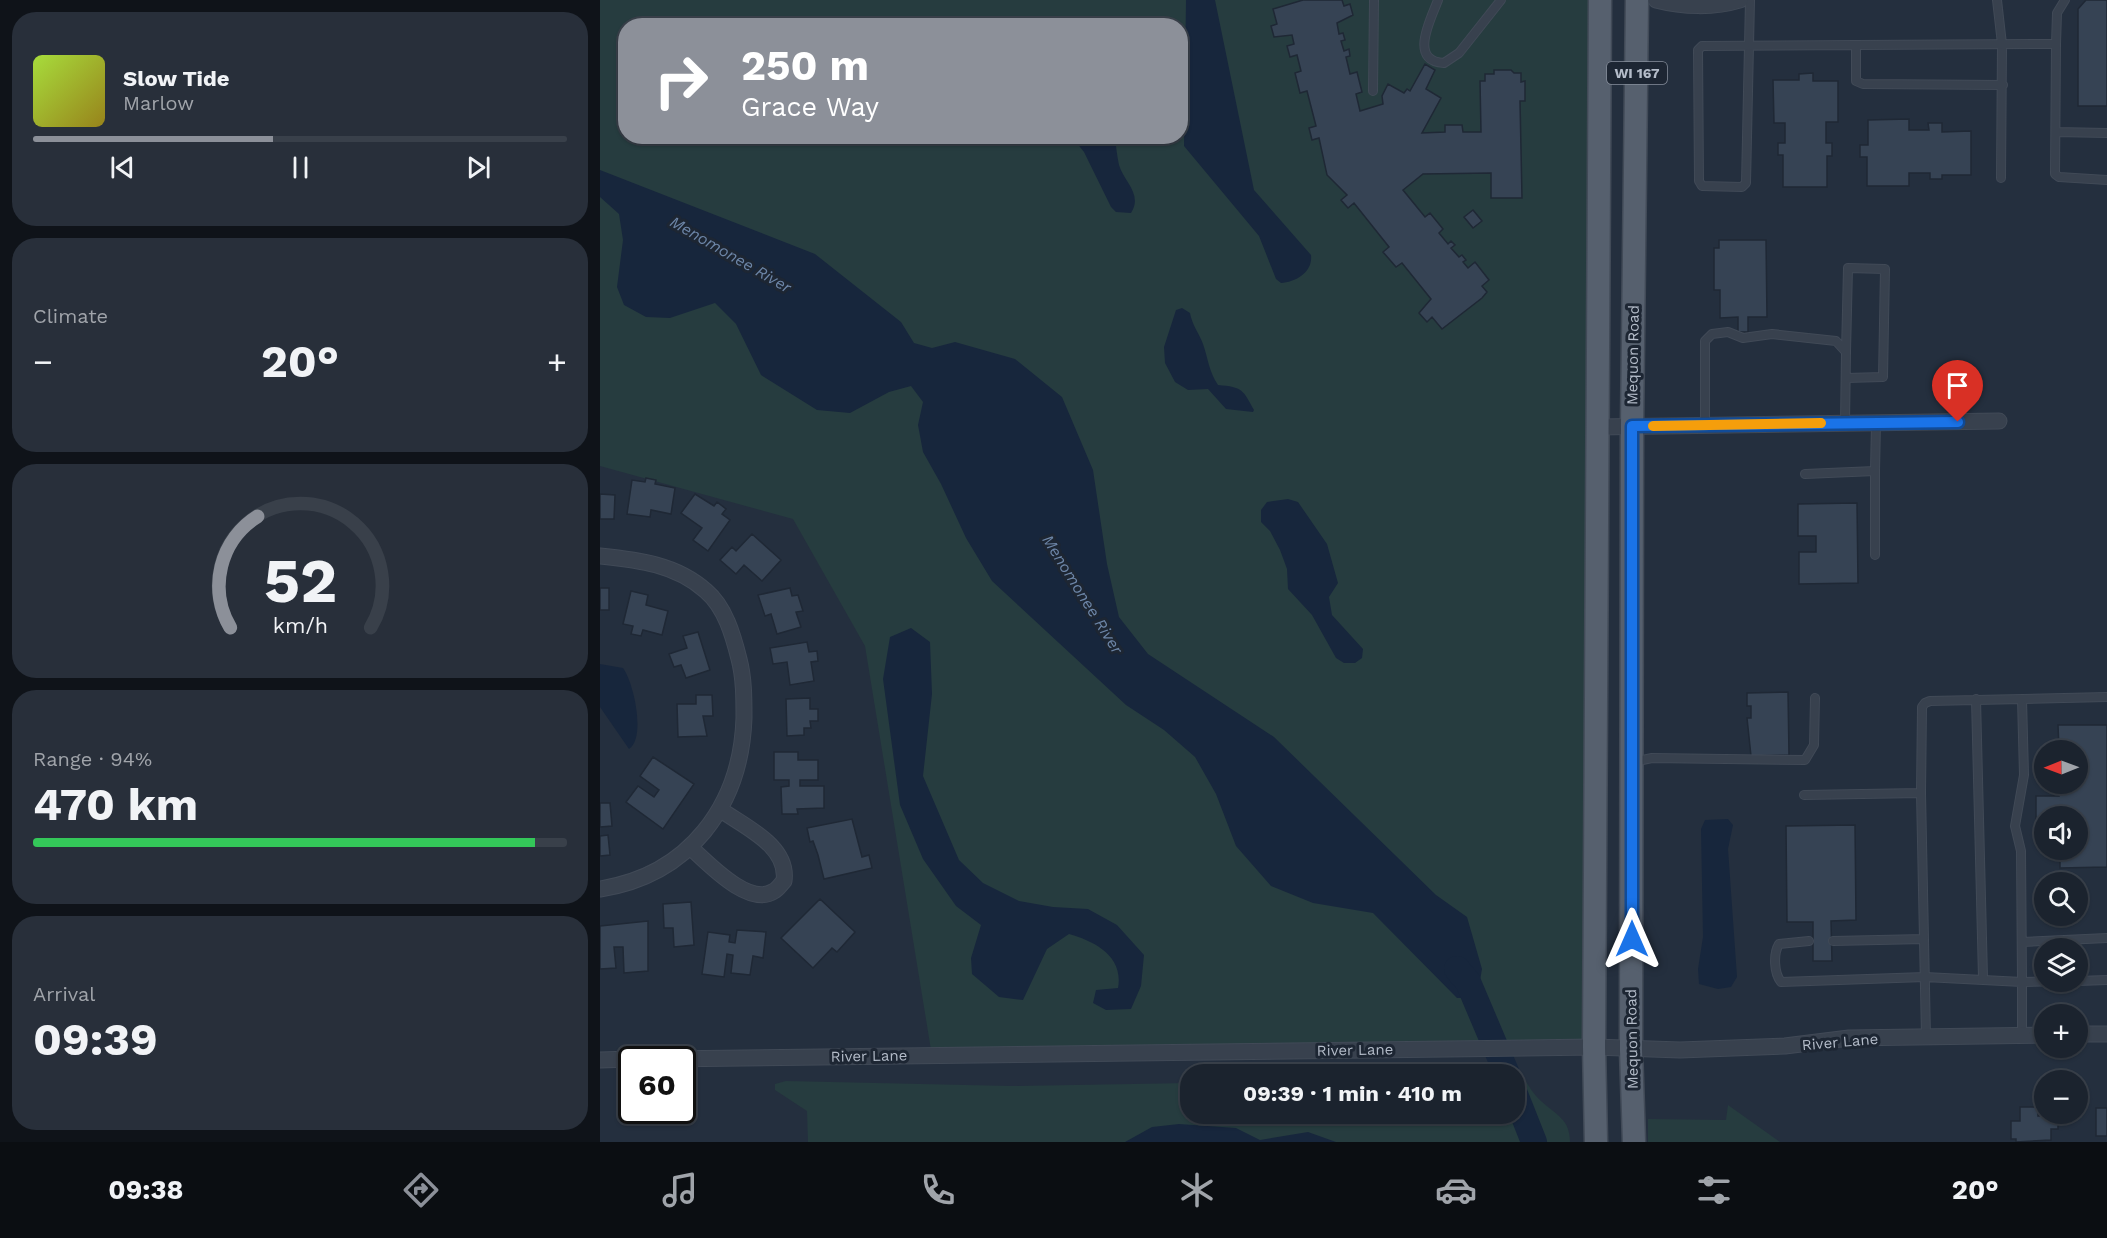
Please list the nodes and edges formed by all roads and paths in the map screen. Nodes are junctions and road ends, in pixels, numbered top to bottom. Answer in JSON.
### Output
{"nodes":[{"id":1,"x":1374,"y":0,"type":"edge"},
{"id":2,"x":1438,"y":0,"type":"edge"},
{"id":3,"x":1501,"y":0,"type":"edge"},
{"id":4,"x":1600,"y":0,"type":"edge"},
{"id":5,"x":1637,"y":0,"type":"edge"},
{"id":6,"x":1656,"y":0,"type":"edge"},
{"id":7,"x":1740,"y":0,"type":"edge"},
{"id":8,"x":1750,"y":0,"type":"edge"},
{"id":9,"x":1997,"y":0,"type":"edge"},
{"id":10,"x":2065,"y":0,"type":"edge"},
{"id":11,"x":2002,"y":44,"type":"junction"},
{"id":12,"x":2056,"y":44,"type":"junction"},
{"id":13,"x":1856,"y":45,"type":"junction"},
{"id":14,"x":1748,"y":46,"type":"junction"},
{"id":15,"x":2002,"y":85,"type":"junction"},
{"id":16,"x":1372,"y":90,"type":"dead end"},
{"id":17,"x":2055,"y":132,"type":"junction"},
{"id":18,"x":2107,"y":133,"type":"edge"},
{"id":19,"x":2001,"y":178,"type":"dead end"},
{"id":20,"x":2107,"y":180,"type":"edge"},
{"id":21,"x":1846,"y":352,"type":"junction"},
{"id":22,"x":1846,"y":378,"type":"junction"},
{"id":23,"x":1999,"y":421,"type":"dead end"},
{"id":24,"x":1845,"y":423,"type":"junction"},
{"id":25,"x":1876,"y":423,"type":"junction"},
{"id":26,"x":1705,"y":425,"type":"junction"},
{"id":27,"x":1632,"y":426,"type":"junction"},
{"id":28,"x":1598,"y":427,"type":"junction"},
{"id":29,"x":1875,"y":471,"type":"junction"},
{"id":30,"x":1805,"y":474,"type":"dead end"},
{"id":31,"x":1875,"y":555,"type":"dead end"},
{"id":32,"x":600,"y":556,"type":"edge"},
{"id":33,"x":1815,"y":698,"type":"dead end"},
{"id":34,"x":2107,"y":698,"type":"edge"},
{"id":35,"x":1976,"y":699,"type":"junction"},
{"id":36,"x":2022,"y":699,"type":"junction"},
{"id":37,"x":1597,"y":762,"type":"junction"},
{"id":38,"x":1632,"y":762,"type":"junction"},
{"id":39,"x":1921,"y":793,"type":"junction"},
{"id":40,"x":1804,"y":795,"type":"dead end"},
{"id":41,"x":721,"y":810,"type":"junction"},
{"id":42,"x":690,"y":847,"type":"junction"},
{"id":43,"x":600,"y":889,"type":"edge"},
{"id":44,"x":2107,"y":938,"type":"edge"},
{"id":45,"x":1924,"y":939,"type":"junction"},
{"id":46,"x":1833,"y":941,"type":"dead end"},
{"id":47,"x":1809,"y":942,"type":"dead end"},
{"id":48,"x":2022,"y":942,"type":"junction"},
{"id":49,"x":1925,"y":977,"type":"junction"},
{"id":50,"x":1983,"y":978,"type":"junction"},
{"id":51,"x":2107,"y":980,"type":"edge"},
{"id":52,"x":2088,"y":981,"type":"edge"},
{"id":53,"x":2022,"y":982,"type":"junction"},
{"id":54,"x":2034,"y":982,"type":"edge"},
{"id":55,"x":2088,"y":1034,"type":"edge"},
{"id":56,"x":2107,"y":1034,"type":"edge"},
{"id":57,"x":2022,"y":1035,"type":"junction"},
{"id":58,"x":2034,"y":1035,"type":"edge"},
{"id":59,"x":1926,"y":1037,"type":"junction"},
{"id":60,"x":1594,"y":1047,"type":"junction"},
{"id":61,"x":1631,"y":1050,"type":"junction"},
{"id":62,"x":618,"y":1059,"type":"edge"},
{"id":63,"x":696,"y":1059,"type":"edge"},
{"id":64,"x":600,"y":1060,"type":"edge"},
{"id":65,"x":1596,"y":1142,"type":"edge"},
{"id":66,"x":1634,"y":1142,"type":"edge"}],
"edges":[{"from":1,"to":16,"type":"lane"},
{"from":2,"to":3,"type":"lane"},
{"from":4,"to":28,"type":"main road","number":"WI 167"},
{"from":5,"to":27,"type":"main road","name":"Mequon Road","number":"WI 167"},
{"from":6,"to":7,"type":"street"},
{"from":8,"to":14,"type":"lane"},
{"from":9,"to":11,"type":"lane"},
{"from":10,"to":12,"type":"lane"},
{"from":11,"to":12,"type":"lane"},
{"from":11,"to":13,"type":"lane"},
{"from":11,"to":15,"type":"lane"},
{"from":12,"to":17,"type":"lane"},
{"from":13,"to":14,"type":"lane"},
{"from":13,"to":15,"type":"lane"},
{"from":14,"to":14,"type":"lane"},
{"from":15,"to":19,"type":"lane"},
{"from":17,"to":18,"type":"lane"},
{"from":17,"to":20,"type":"lane"},
{"from":21,"to":22,"type":"lane"},
{"from":21,"to":22,"type":"lane"},
{"from":21,"to":26,"type":"lane"},
{"from":22,"to":24,"type":"lane"},
{"from":23,"to":25,"type":"street"},
{"from":24,"to":25,"type":"street"},
{"from":24,"to":26,"type":"street"},
{"from":25,"to":29,"type":"lane"},
{"from":26,"to":27,"type":"street"},
{"from":27,"to":28,"type":"street"},
{"from":27,"to":38,"type":"main road","name":"Mequon Road","number":"WI 167"},
{"from":28,"to":37,"type":"main road","number":"WI 167"},
{"from":29,"to":30,"type":"lane"},
{"from":29,"to":31,"type":"lane"},
{"from":32,"to":41,"type":"street"},
{"from":33,"to":38,"type":"lane"},
{"from":34,"to":36,"type":"lane"},
{"from":35,"to":36,"type":"lane"},
{"from":35,"to":39,"type":"lane"},
{"from":35,"to":50,"type":"lane"},
{"from":36,"to":48,"type":"lane"},
{"from":37,"to":38,"type":"main road"},
{"from":37,"to":60,"type":"main road","number":"WI 167"},
{"from":38,"to":61,"type":"main road","name":"Mequon Road","number":"WI 167"},
{"from":39,"to":40,"type":"lane"},
{"from":39,"to":45,"type":"lane"},
{"from":41,"to":42,"type":"street"},
{"from":41,"to":42,"type":"street"},
{"from":42,"to":43,"type":"street"},
{"from":44,"to":48,"type":"lane"},
{"from":45,"to":46,"type":"lane"},
{"from":45,"to":49,"type":"lane"},
{"from":47,"to":49,"type":"lane"},
{"from":48,"to":53,"type":"lane"},
{"from":49,"to":50,"type":"lane"},
{"from":49,"to":59,"type":"lane"},
{"from":50,"to":53,"type":"lane"},
{"from":51,"to":52,"type":"lane"},
{"from":53,"to":54,"type":"lane"},
{"from":53,"to":57,"type":"lane"},
{"from":55,"to":56,"type":"street"},
{"from":57,"to":58,"type":"street","name":"River Lane"},
{"from":57,"to":59,"type":"street","name":"River Lane"},
{"from":59,"to":61,"type":"street","name":"River Lane"},
{"from":60,"to":61,"type":"street","name":"River Lane"},
{"from":60,"to":63,"type":"street","name":"River Lane"},
{"from":60,"to":65,"type":"main road","number":"WI 167"},
{"from":61,"to":66,"type":"main road","name":"Mequon Road","number":"WI 167"},
{"from":62,"to":64,"type":"street"}]}
